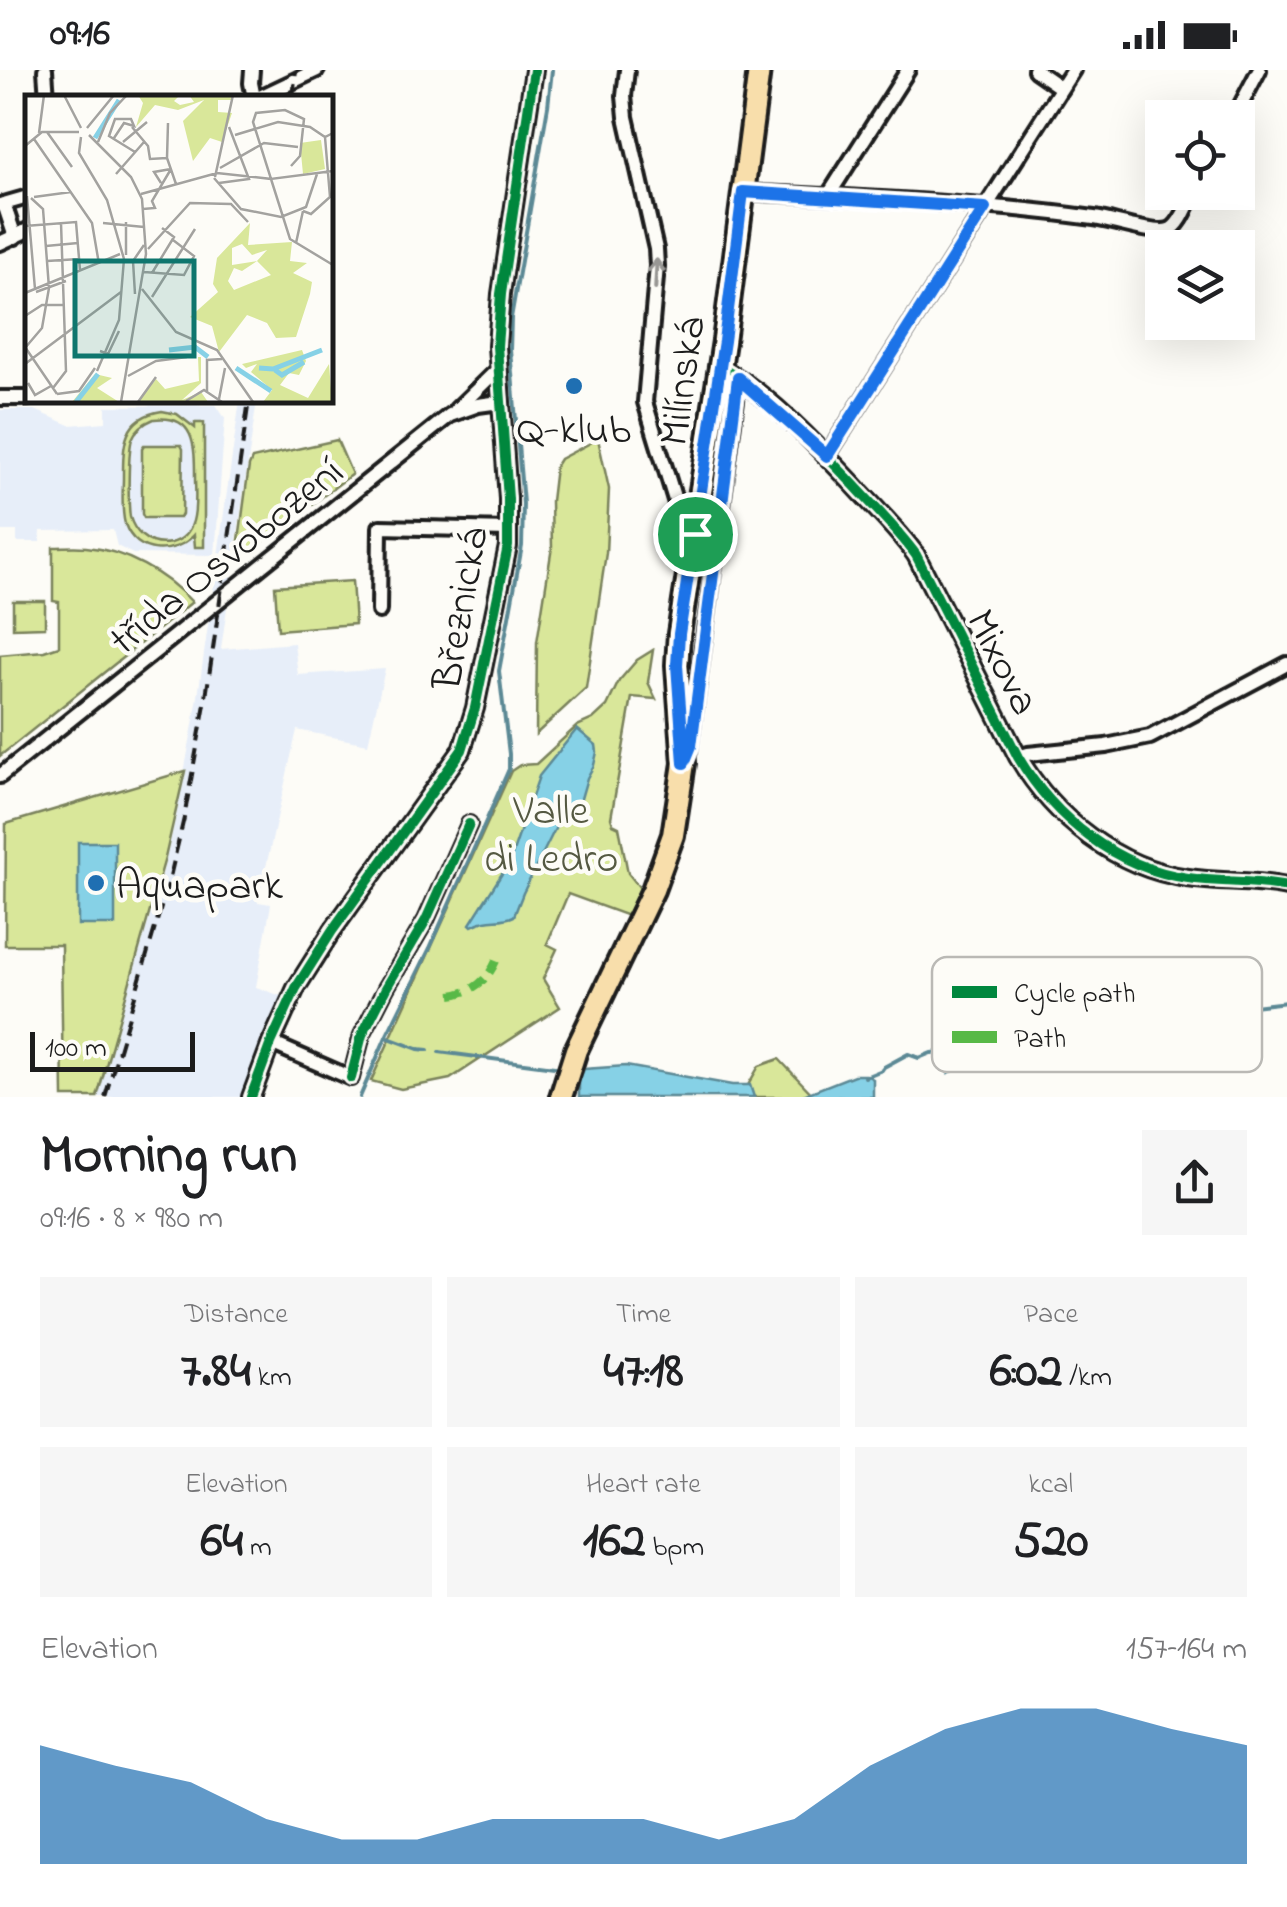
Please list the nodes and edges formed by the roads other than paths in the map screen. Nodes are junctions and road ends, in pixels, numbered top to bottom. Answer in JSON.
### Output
{"nodes":[{"id":1,"x":44,"y":70,"type":"edge"},
{"id":2,"x":252,"y":70,"type":"edge"},
{"id":3,"x":317,"y":70,"type":"edge"},
{"id":4,"x":534,"y":70,"type":"edge"},
{"id":5,"x":627,"y":70,"type":"edge"},
{"id":6,"x":759,"y":70,"type":"edge"},
{"id":7,"x":908,"y":70,"type":"edge"},
{"id":8,"x":1036,"y":70,"type":"edge"},
{"id":9,"x":1072,"y":70,"type":"edge"},
{"id":10,"x":1259,"y":70,"type":"edge"},
{"id":11,"x":1061,"y":88,"type":"junction"},
{"id":12,"x":47,"y":95,"type":"edge"},
{"id":13,"x":255,"y":95,"type":"edge"},
{"id":14,"x":263,"y":95,"type":"edge"},
{"id":15,"x":1243,"y":100,"type":"edge"},
{"id":16,"x":743,"y":192,"type":"junction"},
{"id":17,"x":828,"y":196,"type":"junction"},
{"id":18,"x":2,"y":205,"type":"edge"},
{"id":19,"x":985,"y":208,"type":"junction"},
{"id":20,"x":1184,"y":210,"type":"edge"},
{"id":21,"x":21,"y":233,"type":"edge"},
{"id":22,"x":0,"y":243,"type":"edge"},
{"id":23,"x":498,"y":370,"type":"junction"},
{"id":24,"x":729,"y":372,"type":"junction"},
{"id":25,"x":500,"y":402,"type":"junction"},
{"id":26,"x":450,"y":415,"type":"junction"},
{"id":27,"x":827,"y":456,"type":"junction"},
{"id":28,"x":509,"y":530,"type":"junction"},
{"id":29,"x":695,"y":531,"type":"junction"},
{"id":30,"x":719,"y":532,"type":"junction"},
{"id":31,"x":379,"y":611,"type":"dead end"},
{"id":32,"x":1287,"y":664,"type":"edge"},
{"id":33,"x":1018,"y":758,"type":"junction"},
{"id":34,"x":684,"y":763,"type":"junction"},
{"id":35,"x":0,"y":776,"type":"edge"},
{"id":36,"x":469,"y":824,"type":"dead end"},
{"id":37,"x":1287,"y":888,"type":"edge"},
{"id":38,"x":271,"y":1042,"type":"junction"},
{"id":39,"x":251,"y":1097,"type":"edge"},
{"id":40,"x":560,"y":1097,"type":"edge"}],
"edges":[{"from":1,"to":12,"type":"street"},
{"from":2,"to":13,"type":"street"},
{"from":3,"to":14,"type":"street"},
{"from":4,"to":23,"type":"street","name":"Březnická"},
{"from":29,"to":5,"type":"street","one_way":true},
{"from":6,"to":16,"type":"main road","name":"Milínská"},
{"from":7,"to":17,"type":"street"},
{"from":8,"to":11,"type":"street"},
{"from":9,"to":11,"type":"street"},
{"from":10,"to":15,"type":"street"},
{"from":11,"to":19,"type":"street"},
{"from":16,"to":17,"type":"street"},
{"from":16,"to":24,"type":"main road","name":"Milínská"},
{"from":17,"to":19,"type":"street"},
{"from":18,"to":21,"type":"street"},
{"from":19,"to":20,"type":"street"},
{"from":19,"to":27,"type":"street"},
{"from":21,"to":22,"type":"street"},
{"from":23,"to":25,"type":"street","name":"Březnická"},
{"from":23,"to":26,"type":"street"},
{"from":24,"to":27,"type":"street","name":"Mixova"},
{"from":24,"to":29,"type":"main road","name":"Milínská"},
{"from":24,"to":30,"type":"street"},
{"from":25,"to":26,"type":"street","name":"třída Osvobození"},
{"from":25,"to":28,"type":"street","name":"Březnická"},
{"from":26,"to":35,"type":"street","name":"třída Osvobození"},
{"from":27,"to":33,"type":"street","name":"Mixova"},
{"from":28,"to":31,"type":"street"},
{"from":28,"to":38,"type":"street","name":"Březnická"},
{"from":29,"to":30,"type":"street"},
{"from":29,"to":34,"type":"main road","name":"Milínská"},
{"from":30,"to":34,"type":"street"},
{"from":32,"to":33,"type":"street"},
{"from":33,"to":37,"type":"street","name":"Mixova"},
{"from":34,"to":40,"type":"main road","name":"Milínská"},
{"from":36,"to":38,"type":"street"},
{"from":38,"to":39,"type":"street","name":"Březnická"}]}
